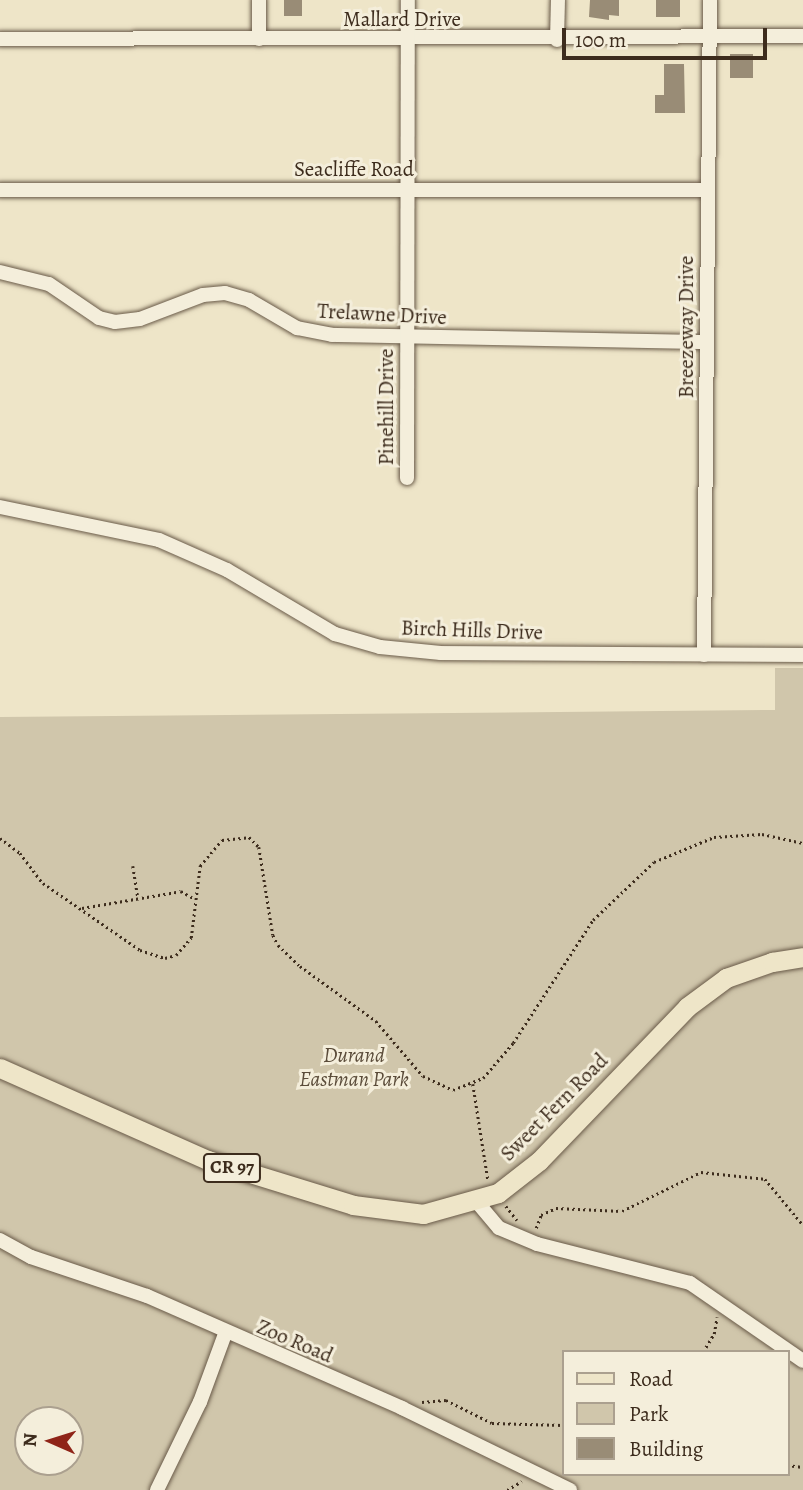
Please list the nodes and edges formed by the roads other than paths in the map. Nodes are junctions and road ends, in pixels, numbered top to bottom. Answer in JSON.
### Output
{"nodes":[{"id":1,"x":259,"y":0,"type":"edge"},
{"id":2,"x":408,"y":0,"type":"edge"},
{"id":3,"x":558,"y":0,"type":"edge"},
{"id":4,"x":710,"y":0,"type":"edge"},
{"id":5,"x":803,"y":36,"type":"edge"},
{"id":6,"x":711,"y":37,"type":"junction"},
{"id":7,"x":0,"y":39,"type":"edge"},
{"id":8,"x":259,"y":39,"type":"junction"},
{"id":9,"x":408,"y":40,"type":"junction"},
{"id":10,"x":557,"y":40,"type":"junction"},
{"id":11,"x":0,"y":190,"type":"edge"},
{"id":12,"x":408,"y":190,"type":"junction"},
{"id":13,"x":708,"y":190,"type":"junction"},
{"id":14,"x":0,"y":272,"type":"edge"},
{"id":15,"x":407,"y":338,"type":"junction"},
{"id":16,"x":705,"y":342,"type":"junction"},
{"id":17,"x":407,"y":478,"type":"dead end"},
{"id":18,"x":0,"y":507,"type":"edge"},
{"id":19,"x":704,"y":655,"type":"junction"},
{"id":20,"x":803,"y":655,"type":"edge"},
{"id":21,"x":803,"y":957,"type":"edge"},
{"id":22,"x":0,"y":1068,"type":"edge"},
{"id":23,"x":477,"y":1202,"type":"junction"},
{"id":24,"x":0,"y":1240,"type":"edge"},
{"id":25,"x":225,"y":1334,"type":"junction"},
{"id":26,"x":787,"y":1350,"type":"edge"},
{"id":27,"x":157,"y":1490,"type":"edge"},
{"id":28,"x":570,"y":1490,"type":"edge"}],
"edges":[{"from":1,"to":8,"type":"street"},
{"from":2,"to":9,"type":"street","name":"Pinehill Drive"},
{"from":3,"to":10,"type":"street"},
{"from":4,"to":6,"type":"street","name":"Breezeway Drive"},
{"from":5,"to":6,"type":"street","name":"Mallard Drive"},
{"from":6,"to":10,"type":"street","name":"Mallard Drive"},
{"from":6,"to":13,"type":"street","name":"Breezeway Drive"},
{"from":7,"to":8,"type":"street","name":"Mallard Drive"},
{"from":8,"to":9,"type":"street","name":"Mallard Drive"},
{"from":9,"to":10,"type":"street","name":"Mallard Drive"},
{"from":9,"to":12,"type":"street","name":"Pinehill Drive"},
{"from":11,"to":12,"type":"street","name":"Seacliffe Road"},
{"from":12,"to":13,"type":"street","name":"Seacliffe Road"},
{"from":12,"to":15,"type":"street","name":"Pinehill Drive"},
{"from":13,"to":16,"type":"street","name":"Breezeway Drive"},
{"from":14,"to":15,"type":"street","name":"Trelawne Drive"},
{"from":15,"to":16,"type":"street","name":"Trelawne Drive"},
{"from":15,"to":17,"type":"street","name":"Pinehill Drive"},
{"from":16,"to":19,"type":"street","name":"Breezeway Drive"},
{"from":18,"to":19,"type":"street","name":"Birch Hills Drive"},
{"from":19,"to":20,"type":"street","name":"Birch Hills Drive"},
{"from":21,"to":23,"type":"main road","name":"Sweet Fern Road","number":"CR 97"},
{"from":22,"to":23,"type":"main road","name":"Sweet Fern Road","number":"CR 97"},
{"from":23,"to":26,"type":"street"},
{"from":24,"to":25,"type":"street","name":"Zoo Road"},
{"from":25,"to":27,"type":"street"},
{"from":25,"to":28,"type":"street","name":"Zoo Road"}]}
